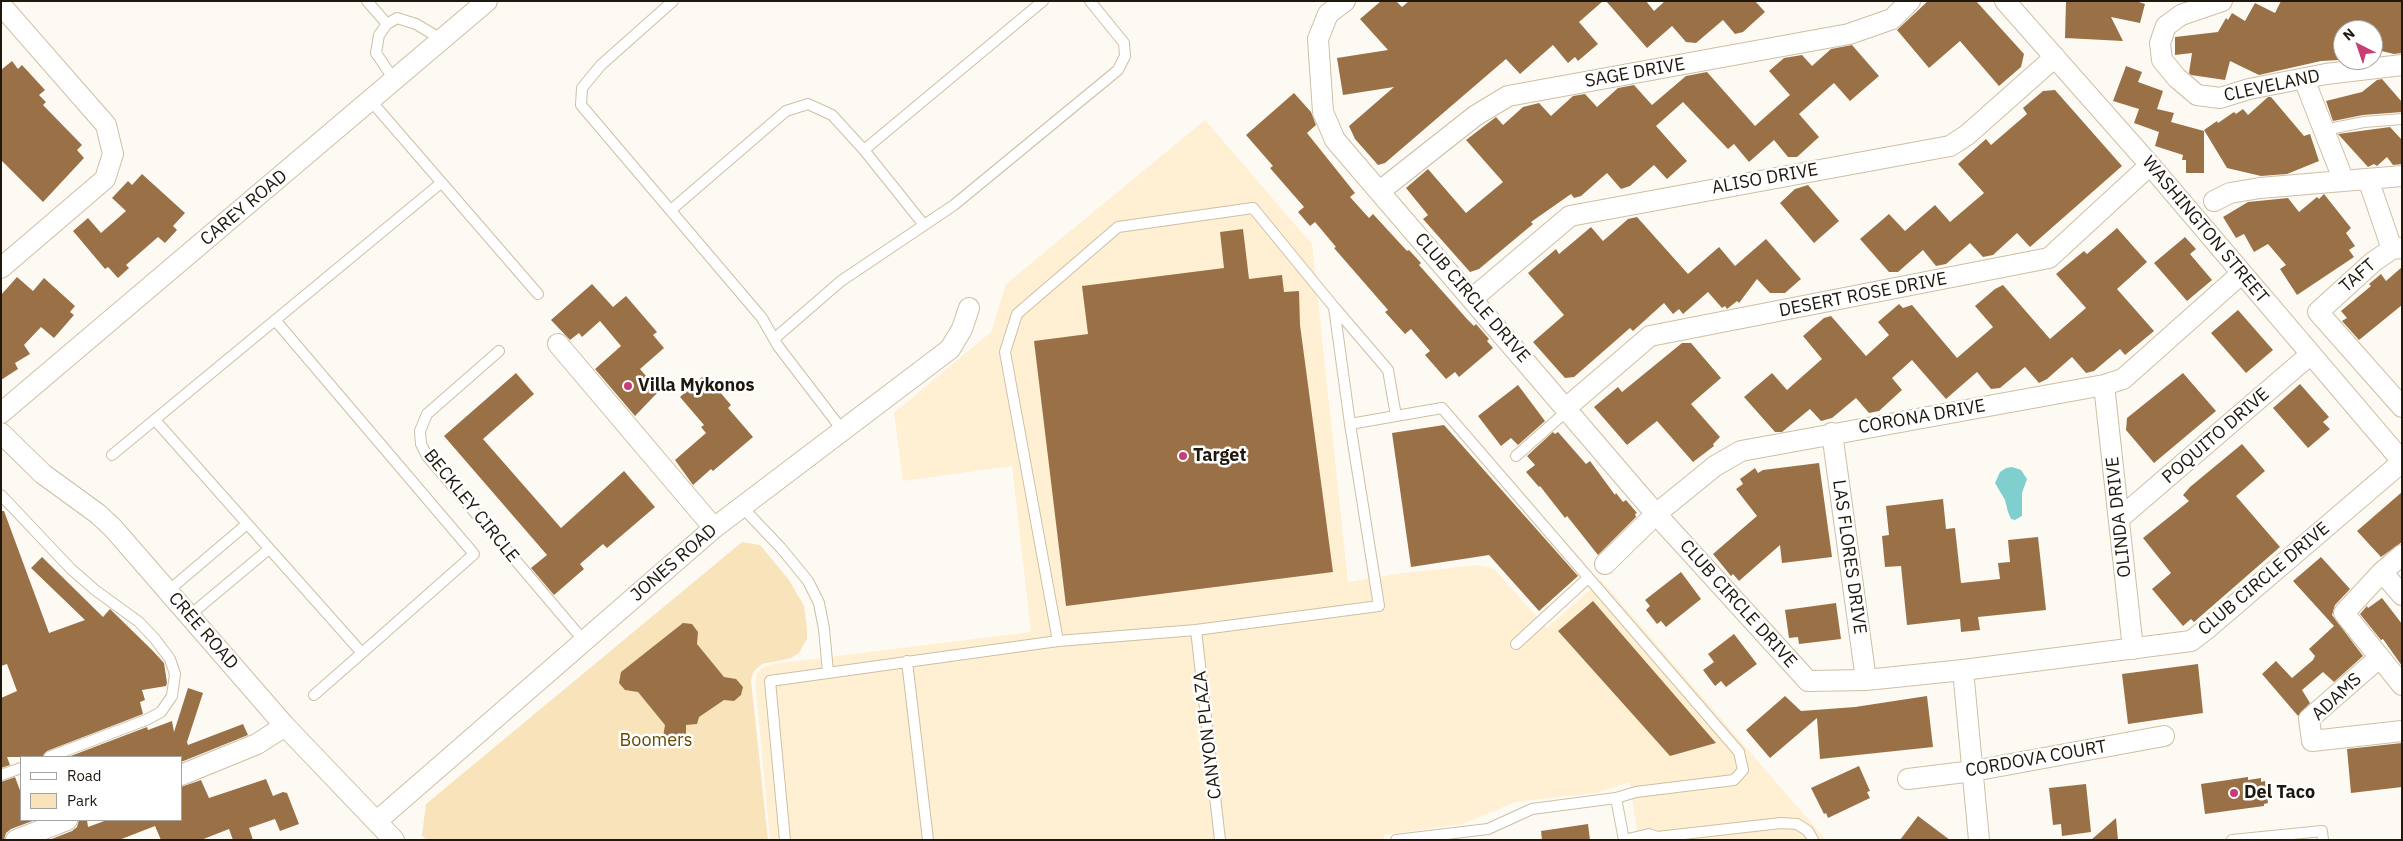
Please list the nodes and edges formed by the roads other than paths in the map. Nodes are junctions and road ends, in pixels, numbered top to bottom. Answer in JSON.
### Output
{"nodes":[{"id":1,"x":367,"y":1,"type":"edge"},
{"id":2,"x":487,"y":1,"type":"edge"},
{"id":3,"x":673,"y":1,"type":"edge"},
{"id":4,"x":1043,"y":1,"type":"edge"},
{"id":5,"x":1090,"y":1,"type":"edge"},
{"id":6,"x":1344,"y":1,"type":"edge"},
{"id":7,"x":1910,"y":1,"type":"edge"},
{"id":8,"x":2005,"y":1,"type":"edge"},
{"id":9,"x":2222,"y":1,"type":"edge"},
{"id":10,"x":1,"y":5,"type":"edge"},
{"id":11,"x":387,"y":24,"type":"junction"},
{"id":12,"x":443,"y":40,"type":"junction"},
{"id":13,"x":2055,"y":57,"type":"junction"},
{"id":14,"x":2402,"y":65,"type":"edge"},
{"id":15,"x":2304,"y":78,"type":"junction"},
{"id":16,"x":395,"y":81,"type":"junction"},
{"id":17,"x":371,"y":101,"type":"junction"},
{"id":18,"x":2402,"y":119,"type":"edge"},
{"id":19,"x":2324,"y":130,"type":"junction"},
{"id":20,"x":864,"y":150,"type":"junction"},
{"id":21,"x":2150,"y":165,"type":"junction"},
{"id":22,"x":2402,"y":176,"type":"edge"},
{"id":23,"x":2368,"y":179,"type":"junction"},
{"id":24,"x":2343,"y":180,"type":"junction"},
{"id":25,"x":441,"y":183,"type":"junction"},
{"id":26,"x":1380,"y":191,"type":"junction"},
{"id":27,"x":2214,"y":200,"type":"dead end"},
{"id":28,"x":670,"y":210,"type":"junction"},
{"id":29,"x":924,"y":225,"type":"junction"},
{"id":30,"x":2397,"y":249,"type":"edge"},
{"id":31,"x":1,"y":268,"type":"edge"},
{"id":32,"x":2241,"y":274,"type":"junction"},
{"id":33,"x":538,"y":294,"type":"dead end"},
{"id":34,"x":1473,"y":298,"type":"junction"},
{"id":35,"x":969,"y":308,"type":"dead end"},
{"id":36,"x":1334,"y":308,"type":"junction"},
{"id":37,"x":275,"y":320,"type":"junction"},
{"id":38,"x":774,"y":339,"type":"junction"},
{"id":39,"x":558,"y":344,"type":"dead end"},
{"id":40,"x":499,"y":351,"type":"dead end"},
{"id":41,"x":2311,"y":354,"type":"junction"},
{"id":42,"x":2104,"y":385,"type":"junction"},
{"id":43,"x":2402,"y":407,"type":"edge"},
{"id":44,"x":1567,"y":409,"type":"junction"},
{"id":45,"x":1,"y":413,"type":"edge"},
{"id":46,"x":1396,"y":416,"type":"junction"},
{"id":47,"x":155,"y":420,"type":"junction"},
{"id":48,"x":1350,"y":424,"type":"junction"},
{"id":49,"x":842,"y":431,"type":"junction"},
{"id":50,"x":1,"y":433,"type":"edge"},
{"id":51,"x":1832,"y":434,"type":"junction"},
{"id":52,"x":112,"y":456,"type":"dead end"},
{"id":53,"x":1516,"y":456,"type":"dead end"},
{"id":54,"x":2402,"y":462,"type":"edge"},
{"id":55,"x":1,"y":495,"type":"edge"},
{"id":56,"x":742,"y":507,"type":"junction"},
{"id":57,"x":1656,"y":514,"type":"junction"},
{"id":58,"x":2120,"y":518,"type":"junction"},
{"id":59,"x":247,"y":524,"type":"junction"},
{"id":60,"x":714,"y":528,"type":"junction"},
{"id":61,"x":269,"y":549,"type":"junction"},
{"id":62,"x":2402,"y":555,"type":"edge"},
{"id":63,"x":1605,"y":564,"type":"dead end"},
{"id":64,"x":2382,"y":572,"type":"junction"},
{"id":65,"x":1588,"y":578,"type":"junction"},
{"id":66,"x":168,"y":591,"type":"junction"},
{"id":67,"x":2402,"y":595,"type":"edge"},
{"id":68,"x":190,"y":615,"type":"junction"},
{"id":69,"x":1196,"y":630,"type":"junction"},
{"id":70,"x":584,"y":641,"type":"junction"},
{"id":71,"x":1058,"y":641,"type":"junction"},
{"id":72,"x":1516,"y":644,"type":"dead end"},
{"id":73,"x":2133,"y":649,"type":"junction"},
{"id":74,"x":362,"y":654,"type":"junction"},
{"id":75,"x":2379,"y":658,"type":"junction"},
{"id":76,"x":907,"y":661,"type":"junction"},
{"id":77,"x":1963,"y":670,"type":"junction"},
{"id":78,"x":828,"y":672,"type":"junction"},
{"id":79,"x":1866,"y":680,"type":"junction"},
{"id":80,"x":2402,"y":685,"type":"edge"},
{"id":81,"x":314,"y":695,"type":"dead end"},
{"id":82,"x":285,"y":726,"type":"junction"},
{"id":83,"x":2402,"y":731,"type":"edge"},
{"id":84,"x":2164,"y":736,"type":"dead end"},
{"id":85,"x":52,"y":756,"type":"edge"},
{"id":86,"x":20,"y":768,"type":"edge"},
{"id":87,"x":1973,"y":771,"type":"junction"},
{"id":88,"x":1,"y":775,"type":"edge"},
{"id":89,"x":182,"y":775,"type":"edge"},
{"id":90,"x":1908,"y":779,"type":"dead end"},
{"id":91,"x":1616,"y":798,"type":"junction"},
{"id":92,"x":64,"y":821,"type":"edge"},
{"id":93,"x":376,"y":821,"type":"junction"},
{"id":94,"x":1657,"y":838,"type":"edge"},
{"id":95,"x":16,"y":840,"type":"edge"},
{"id":96,"x":394,"y":840,"type":"edge"},
{"id":97,"x":785,"y":840,"type":"edge"},
{"id":98,"x":928,"y":840,"type":"edge"},
{"id":99,"x":1220,"y":840,"type":"edge"},
{"id":100,"x":1396,"y":840,"type":"edge"},
{"id":101,"x":1624,"y":840,"type":"edge"},
{"id":102,"x":1813,"y":840,"type":"edge"},
{"id":103,"x":1979,"y":840,"type":"edge"},
{"id":104,"x":2232,"y":840,"type":"edge"},
{"id":105,"x":2323,"y":840,"type":"edge"}],
"edges":[{"from":1,"to":11,"type":"lane"},
{"from":2,"to":12,"type":"street","name":"CAREY ROAD"},
{"from":3,"to":28,"type":"lane"},
{"from":4,"to":20,"type":"lane"},
{"from":5,"to":29,"type":"lane"},
{"from":6,"to":26,"type":"street","name":"CLUB CIRCLE DRIVE"},
{"from":7,"to":26,"type":"street","name":"SAGE DRIVE"},
{"from":8,"to":13,"type":"street","name":"WASHINGTON STREET"},
{"from":9,"to":15,"type":"street","name":"CLEVELAND"},
{"from":10,"to":31,"type":"street"},
{"from":11,"to":12,"type":"lane"},
{"from":11,"to":16,"type":"lane"},
{"from":12,"to":16,"type":"street","name":"CAREY ROAD"},
{"from":13,"to":21,"type":"street","name":"WASHINGTON STREET"},
{"from":13,"to":34,"type":"street","name":"ALISO DRIVE"},
{"from":14,"to":15,"type":"street","name":"CLEVELAND"},
{"from":15,"to":19,"type":"street"},
{"from":16,"to":17,"type":"street","name":"CAREY ROAD"},
{"from":17,"to":25,"type":"lane"},
{"from":17,"to":45,"type":"street","name":"CAREY ROAD"},
{"from":18,"to":19,"type":"lane"},
{"from":19,"to":24,"type":"street"},
{"from":20,"to":28,"type":"lane"},
{"from":20,"to":29,"type":"lane"},
{"from":21,"to":32,"type":"street","name":"WASHINGTON STREET"},
{"from":21,"to":44,"type":"street","name":"DESERT ROSE DRIVE"},
{"from":22,"to":23,"type":"street"},
{"from":23,"to":24,"type":"street"},
{"from":23,"to":30,"type":"street"},
{"from":24,"to":27,"type":"street"},
{"from":25,"to":33,"type":"lane"},
{"from":25,"to":37,"type":"lane"},
{"from":26,"to":34,"type":"street","name":"CLUB CIRCLE DRIVE"},
{"from":28,"to":38,"type":"lane"},
{"from":29,"to":38,"type":"lane"},
{"from":30,"to":43,"type":"street","name":"TAFT"},
{"from":32,"to":41,"type":"street","name":"WASHINGTON STREET"},
{"from":32,"to":42,"type":"street","name":"CORONA DRIVE"},
{"from":34,"to":44,"type":"street","name":"CLUB CIRCLE DRIVE"},
{"from":35,"to":49,"type":"street","name":"JONES ROAD"},
{"from":36,"to":46,"type":"lane"},
{"from":36,"to":48,"type":"lane"},
{"from":36,"to":71,"type":"lane"},
{"from":37,"to":47,"type":"lane"},
{"from":37,"to":74,"type":"lane"},
{"from":38,"to":49,"type":"lane"},
{"from":39,"to":60,"type":"street"},
{"from":40,"to":70,"type":"lane","name":"BECKLEY CIRCLE"},
{"from":41,"to":54,"type":"street","name":"WASHINGTON STREET"},
{"from":41,"to":58,"type":"street","name":"POQUITO DRIVE"},
{"from":42,"to":51,"type":"street","name":"CORONA DRIVE"},
{"from":42,"to":58,"type":"street","name":"OLINDA DRIVE"},
{"from":44,"to":53,"type":"lane"},
{"from":44,"to":57,"type":"street","name":"CLUB CIRCLE DRIVE"},
{"from":46,"to":48,"type":"lane"},
{"from":46,"to":65,"type":"lane"},
{"from":47,"to":52,"type":"lane"},
{"from":47,"to":59,"type":"lane"},
{"from":48,"to":69,"type":"lane"},
{"from":49,"to":56,"type":"street","name":"JONES ROAD"},
{"from":50,"to":66,"type":"street","name":"CREE ROAD"},
{"from":51,"to":57,"type":"street","name":"CORONA DRIVE"},
{"from":51,"to":79,"type":"street","name":"LAS FLORES DRIVE"},
{"from":54,"to":73,"type":"street","name":"CLUB CIRCLE DRIVE"},
{"from":55,"to":85,"type":"lane"},
{"from":56,"to":60,"type":"street","name":"JONES ROAD"},
{"from":56,"to":78,"type":"lane"},
{"from":57,"to":63,"type":"street","name":"CORONA DRIVE"},
{"from":57,"to":79,"type":"street","name":"CLUB CIRCLE DRIVE"},
{"from":58,"to":73,"type":"street","name":"OLINDA DRIVE"},
{"from":59,"to":61,"type":"lane"},
{"from":59,"to":66,"type":"lane"},
{"from":60,"to":70,"type":"street","name":"JONES ROAD"},
{"from":61,"to":68,"type":"lane"},
{"from":61,"to":74,"type":"lane"},
{"from":62,"to":64,"type":"street"},
{"from":64,"to":67,"type":"street"},
{"from":64,"to":75,"type":"street"},
{"from":65,"to":72,"type":"lane"},
{"from":65,"to":91,"type":"lane"},
{"from":66,"to":68,"type":"street","name":"CREE ROAD"},
{"from":68,"to":82,"type":"street","name":"CREE ROAD"},
{"from":69,"to":71,"type":"lane"},
{"from":69,"to":99,"type":"lane","name":"CANYON PLAZA"},
{"from":70,"to":93,"type":"street","name":"JONES ROAD"},
{"from":71,"to":76,"type":"lane"},
{"from":73,"to":77,"type":"street","name":"CLUB CIRCLE DRIVE"},
{"from":74,"to":81,"type":"lane"},
{"from":75,"to":80,"type":"street"},
{"from":75,"to":83,"type":"street","name":"ADAMS"},
{"from":76,"to":78,"type":"lane"},
{"from":76,"to":98,"type":"lane"},
{"from":77,"to":79,"type":"street","name":"CLUB CIRCLE DRIVE"},
{"from":77,"to":87,"type":"street"},
{"from":78,"to":97,"type":"lane"},
{"from":82,"to":89,"type":"street"},
{"from":82,"to":93,"type":"street","name":"CREE ROAD"},
{"from":84,"to":87,"type":"street","name":"CORDOVA COURT"},
{"from":86,"to":88,"type":"lane"},
{"from":87,"to":90,"type":"street","name":"CORDOVA COURT"},
{"from":87,"to":103,"type":"street"},
{"from":91,"to":100,"type":"lane"},
{"from":91,"to":101,"type":"lane"},
{"from":92,"to":95,"type":"street"},
{"from":93,"to":96,"type":"street","name":"CREE ROAD"},
{"from":94,"to":101,"type":"lane"},
{"from":94,"to":102,"type":"lane"},
{"from":104,"to":105,"type":"lane"}]}
